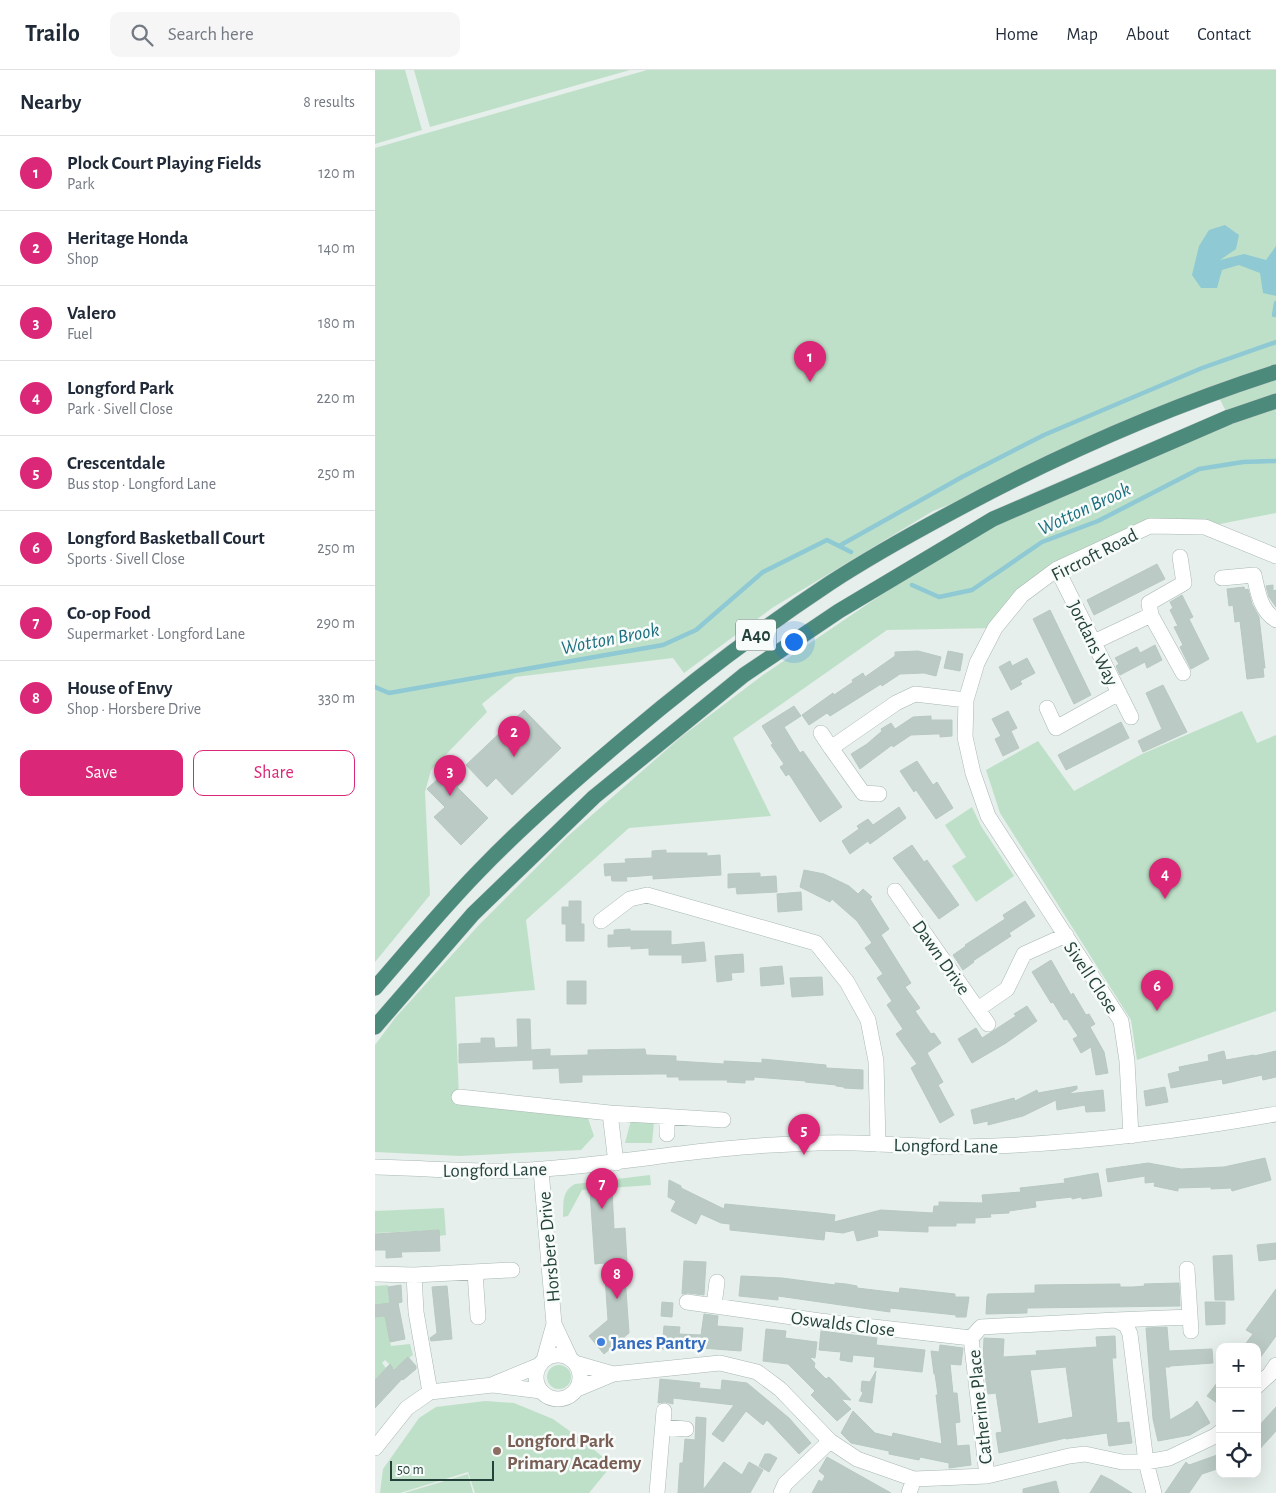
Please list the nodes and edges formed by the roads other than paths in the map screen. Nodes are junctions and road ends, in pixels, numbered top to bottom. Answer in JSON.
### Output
{"nodes":[{"id":1,"x":1276,"y":372,"type":"edge"},
{"id":2,"x":1276,"y":402,"type":"edge"},
{"id":3,"x":1276,"y":556,"type":"edge"},
{"id":4,"x":1180,"y":557,"type":"dead end"},
{"id":5,"x":1057,"y":569,"type":"junction"},
{"id":6,"x":1222,"y":578,"type":"dead end"},
{"id":7,"x":1151,"y":615,"type":"junction"},
{"id":8,"x":1276,"y":620,"type":"edge"},
{"id":9,"x":1094,"y":642,"type":"junction"},
{"id":10,"x":1183,"y":673,"type":"dead end"},
{"id":11,"x":1119,"y":692,"type":"junction"},
{"id":12,"x":967,"y":700,"type":"junction"},
{"id":13,"x":1047,"y":708,"type":"dead end"},
{"id":14,"x":1131,"y":718,"type":"dead end"},
{"id":15,"x":821,"y":733,"type":"dead end"},
{"id":16,"x":831,"y":748,"type":"junction"},
{"id":17,"x":879,"y":794,"type":"dead end"},
{"id":18,"x":895,"y":891,"type":"dead end"},
{"id":19,"x":601,"y":921,"type":"dead end"},
{"id":20,"x":1066,"y":935,"type":"junction"},
{"id":21,"x":375,"y":988,"type":"edge"},
{"id":22,"x":978,"y":1009,"type":"junction"},
{"id":23,"x":988,"y":1024,"type":"dead end"},
{"id":24,"x":375,"y":1027,"type":"edge"},
{"id":25,"x":459,"y":1097,"type":"dead end"},
{"id":26,"x":610,"y":1113,"type":"junction"},
{"id":27,"x":1276,"y":1114,"type":"edge"},
{"id":28,"x":667,"y":1118,"type":"junction"},
{"id":29,"x":723,"y":1120,"type":"dead end"},
{"id":30,"x":667,"y":1134,"type":"dead end"},
{"id":31,"x":1131,"y":1136,"type":"junction"},
{"id":32,"x":878,"y":1144,"type":"junction"},
{"id":33,"x":616,"y":1163,"type":"junction"},
{"id":34,"x":375,"y":1167,"type":"edge"},
{"id":35,"x":541,"y":1170,"type":"junction"},
{"id":36,"x":512,"y":1270,"type":"dead end"},
{"id":37,"x":1187,"y":1270,"type":"dead end"},
{"id":38,"x":475,"y":1272,"type":"junction"},
{"id":39,"x":375,"y":1274,"type":"edge"},
{"id":40,"x":414,"y":1275,"type":"junction"},
{"id":41,"x":717,"y":1282,"type":"dead end"},
{"id":42,"x":687,"y":1302,"type":"dead end"},
{"id":43,"x":714,"y":1305,"type":"junction"},
{"id":44,"x":478,"y":1317,"type":"dead end"},
{"id":45,"x":1116,"y":1320,"type":"junction"},
{"id":46,"x":554,"y":1324,"type":"junction"},
{"id":47,"x":971,"y":1338,"type":"junction"},
{"id":48,"x":573,"y":1361,"type":"junction"},
{"id":49,"x":542,"y":1363,"type":"junction"},
{"id":50,"x":1274,"y":1373,"type":"edge"},
{"id":51,"x":613,"y":1374,"type":"junction"},
{"id":52,"x":1261,"y":1383,"type":"edge"},
{"id":53,"x":493,"y":1385,"type":"junction"},
{"id":54,"x":577,"y":1389,"type":"junction"},
{"id":55,"x":541,"y":1391,"type":"junction"},
{"id":56,"x":430,"y":1392,"type":"junction"},
{"id":57,"x":664,"y":1411,"type":"dead end"},
{"id":58,"x":663,"y":1427,"type":"junction"},
{"id":59,"x":686,"y":1429,"type":"dead end"},
{"id":60,"x":1219,"y":1433,"type":"edge"},
{"id":61,"x":830,"y":1441,"type":"junction"},
{"id":62,"x":375,"y":1448,"type":"edge"},
{"id":63,"x":1146,"y":1462,"type":"junction"},
{"id":64,"x":987,"y":1476,"type":"junction"},
{"id":65,"x":911,"y":1486,"type":"edge"},
{"id":66,"x":657,"y":1493,"type":"edge"},
{"id":67,"x":781,"y":1493,"type":"edge"},
{"id":68,"x":1154,"y":1493,"type":"edge"}],
"edges":[{"from":1,"to":21,"type":"highway","number":"A40"},
{"from":2,"to":24,"type":"highway","number":"A40"},
{"from":3,"to":5,"type":"street","name":"Fircroft Road"},
{"from":4,"to":7,"type":"street"},
{"from":5,"to":9,"type":"street","name":"Jordans Way"},
{"from":5,"to":12,"type":"street","name":"Fircroft Road"},
{"from":6,"to":8,"type":"street"},
{"from":7,"to":9,"type":"street"},
{"from":7,"to":10,"type":"street"},
{"from":9,"to":11,"type":"street","name":"Jordans Way"},
{"from":11,"to":13,"type":"street"},
{"from":11,"to":14,"type":"street","name":"Jordans Way"},
{"from":12,"to":16,"type":"street"},
{"from":12,"to":20,"type":"street","name":"Fircroft Road"},
{"from":15,"to":16,"type":"street"},
{"from":16,"to":17,"type":"street"},
{"from":18,"to":22,"type":"street","name":"Dawn Drive"},
{"from":19,"to":32,"type":"street"},
{"from":20,"to":22,"type":"street","name":"Sivell Close"},
{"from":20,"to":31,"type":"street","name":"Sivell Close"},
{"from":22,"to":23,"type":"street","name":"Dawn Drive"},
{"from":25,"to":26,"type":"street"},
{"from":26,"to":28,"type":"street"},
{"from":26,"to":33,"type":"street"},
{"from":27,"to":31,"type":"street","name":"Longford Lane"},
{"from":28,"to":29,"type":"street"},
{"from":28,"to":30,"type":"street"},
{"from":31,"to":32,"type":"street","name":"Longford Lane"},
{"from":32,"to":33,"type":"street","name":"Longford Lane"},
{"from":33,"to":35,"type":"street","name":"Longford Lane"},
{"from":34,"to":35,"type":"street","name":"Longford Lane"},
{"from":35,"to":46,"type":"street","name":"Horsbere Drive"},
{"from":36,"to":38,"type":"street"},
{"from":37,"to":45,"type":"street","name":"Catherine Place"},
{"from":38,"to":40,"type":"street"},
{"from":38,"to":44,"type":"street"},
{"from":39,"to":40,"type":"street"},
{"from":40,"to":56,"type":"street"},
{"from":41,"to":43,"type":"street"},
{"from":42,"to":43,"type":"street","name":"Oswalds Close"},
{"from":43,"to":47,"type":"street","name":"Oswalds Close"},
{"from":45,"to":47,"type":"street","name":"Catherine Place"},
{"from":45,"to":63,"type":"street"},
{"from":46,"to":48,"type":"street","name":"Horsbere Drive"},
{"from":46,"to":49,"type":"street","name":"Horsbere Drive"},
{"from":47,"to":64,"type":"street","name":"Catherine Place"},
{"from":48,"to":49,"type":"street"},
{"from":48,"to":51,"type":"street"},
{"from":48,"to":54,"type":"street"},
{"from":49,"to":53,"type":"street"},
{"from":49,"to":55,"type":"street"},
{"from":50,"to":52,"type":"street"},
{"from":51,"to":54,"type":"street"},
{"from":51,"to":61,"type":"street"},
{"from":53,"to":55,"type":"street"},
{"from":53,"to":56,"type":"street"},
{"from":54,"to":55,"type":"street"},
{"from":56,"to":62,"type":"street"},
{"from":57,"to":58,"type":"street"},
{"from":58,"to":59,"type":"street"},
{"from":58,"to":66,"type":"street"},
{"from":60,"to":63,"type":"street"},
{"from":61,"to":65,"type":"street"},
{"from":61,"to":67,"type":"street"},
{"from":63,"to":64,"type":"street"},
{"from":63,"to":68,"type":"street"},
{"from":64,"to":65,"type":"street"}]}
